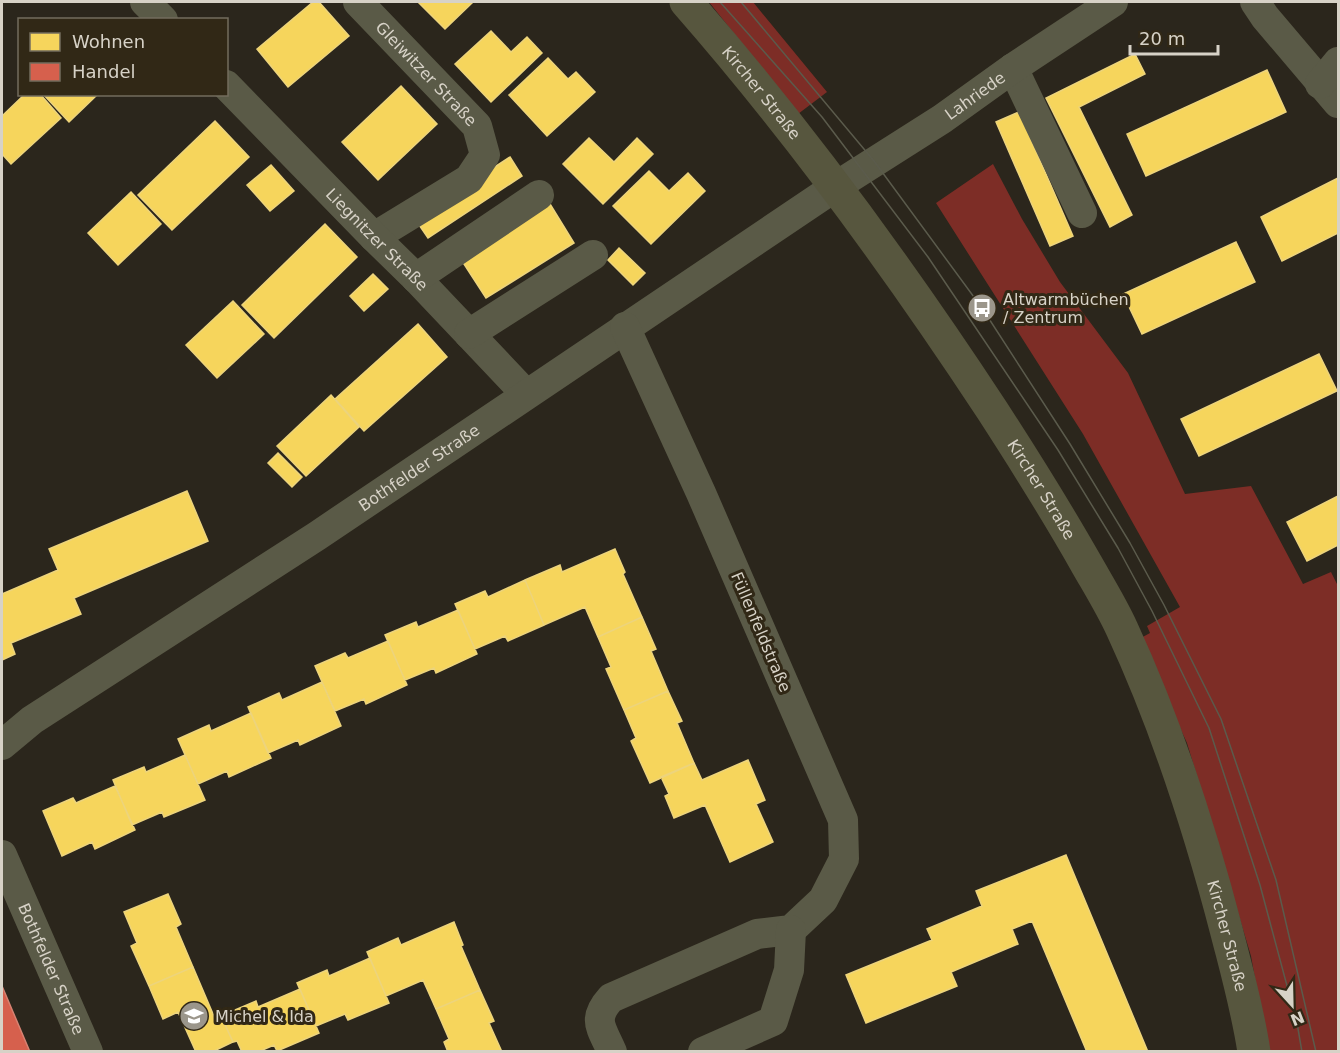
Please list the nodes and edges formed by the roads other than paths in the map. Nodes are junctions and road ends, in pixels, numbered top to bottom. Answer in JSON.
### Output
{"nodes":[{"id":1,"x":145,"y":2,"type":"edge"},
{"id":2,"x":358,"y":2,"type":"edge"},
{"id":3,"x":686,"y":2,"type":"edge"},
{"id":4,"x":1113,"y":2,"type":"edge"},
{"id":5,"x":1255,"y":2,"type":"edge"},
{"id":6,"x":161,"y":18,"type":"edge"},
{"id":7,"x":1013,"y":68,"type":"junction"},
{"id":8,"x":1332,"y":83,"type":"edge"},
{"id":9,"x":228,"y":87,"type":"edge"},
{"id":10,"x":835,"y":187,"type":"junction"},
{"id":11,"x":539,"y":195,"type":"dead end"},
{"id":12,"x":1082,"y":213,"type":"dead end"},
{"id":13,"x":374,"y":237,"type":"junction"},
{"id":14,"x":593,"y":255,"type":"dead end"},
{"id":15,"x":416,"y":278,"type":"junction"},
{"id":16,"x":625,"y":327,"type":"junction"},
{"id":17,"x":469,"y":334,"type":"junction"},
{"id":18,"x":526,"y":394,"type":"junction"},
{"id":19,"x":2,"y":745,"type":"edge"},
{"id":20,"x":2,"y":855,"type":"edge"},
{"id":21,"x":791,"y":930,"type":"junction"},
{"id":22,"x":88,"y":1052,"type":"edge"},
{"id":23,"x":612,"y":1052,"type":"edge"},
{"id":24,"x":703,"y":1052,"type":"edge"},
{"id":25,"x":1254,"y":1052,"type":"edge"}],
"edges":[{"from":1,"to":6,"type":"street"},
{"from":2,"to":13,"type":"street","name":"Gleiwitzer Straße"},
{"from":3,"to":10,"type":"main road","name":"Kircher Straße"},
{"from":4,"to":7,"type":"street","name":"Lahriede"},
{"from":5,"to":8,"type":"street"},
{"from":7,"to":10,"type":"street","name":"Lahriede"},
{"from":7,"to":12,"type":"street"},
{"from":9,"to":13,"type":"street","name":"Liegnitzer Straße"},
{"from":10,"to":16,"type":"street","name":"Bothfelder Straße"},
{"from":10,"to":25,"type":"main road","name":"Kircher Straße"},
{"from":11,"to":15,"type":"street"},
{"from":13,"to":15,"type":"street","name":"Liegnitzer Straße"},
{"from":14,"to":17,"type":"street"},
{"from":15,"to":17,"type":"street","name":"Liegnitzer Straße"},
{"from":16,"to":18,"type":"street","name":"Bothfelder Straße"},
{"from":16,"to":21,"type":"street","name":"Füllenfeldstraße"},
{"from":17,"to":18,"type":"street","name":"Liegnitzer Straße"},
{"from":18,"to":19,"type":"street","name":"Bothfelder Straße"},
{"from":20,"to":22,"type":"street","name":"Bothfelder Straße"},
{"from":21,"to":23,"type":"street"},
{"from":21,"to":24,"type":"street"}]}
